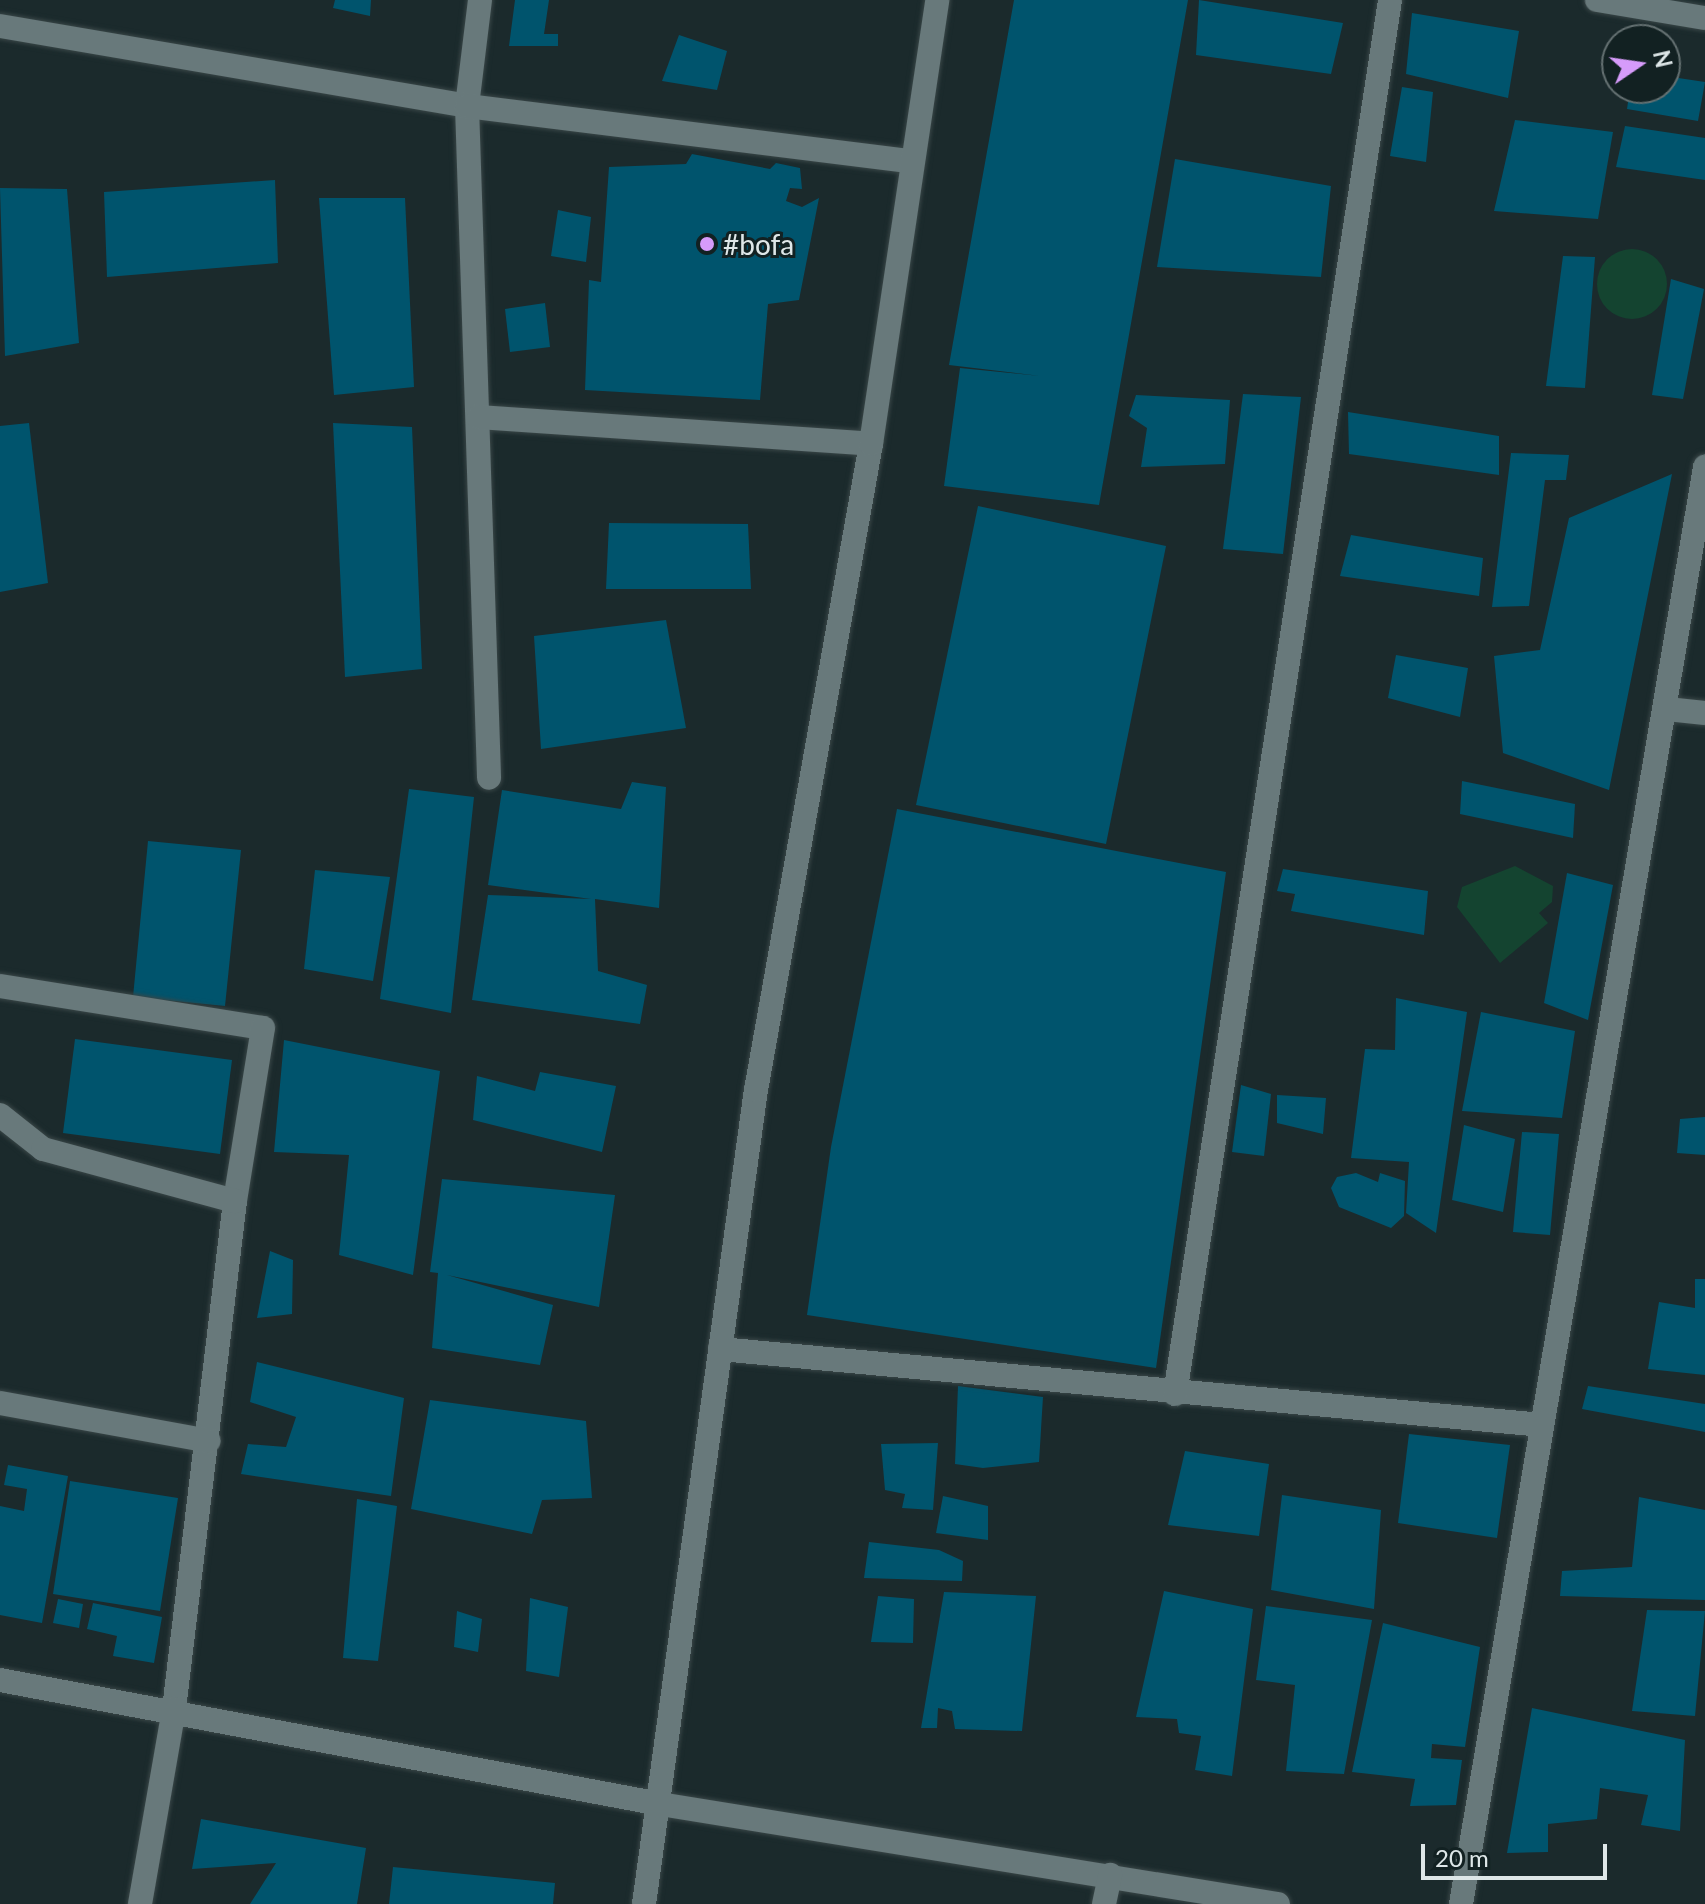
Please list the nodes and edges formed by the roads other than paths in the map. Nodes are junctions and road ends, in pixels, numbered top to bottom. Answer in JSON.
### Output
{"nodes":[{"id":1,"x":480,"y":0,"type":"edge"},
{"id":2,"x":937,"y":0,"type":"edge"},
{"id":3,"x":1390,"y":0,"type":"edge"},
{"id":4,"x":1597,"y":0,"type":"edge"},
{"id":5,"x":1705,"y":18,"type":"edge"},
{"id":6,"x":0,"y":26,"type":"edge"},
{"id":7,"x":467,"y":106,"type":"junction"},
{"id":8,"x":911,"y":161,"type":"junction"},
{"id":9,"x":479,"y":417,"type":"junction"},
{"id":10,"x":871,"y":444,"type":"junction"},
{"id":11,"x":1705,"y":467,"type":"edge"},
{"id":12,"x":1667,"y":709,"type":"junction"},
{"id":13,"x":1705,"y":713,"type":"edge"},
{"id":14,"x":489,"y":778,"type":"dead end"},
{"id":15,"x":0,"y":986,"type":"edge"},
{"id":16,"x":0,"y":1115,"type":"edge"},
{"id":17,"x":235,"y":1201,"type":"junction"},
{"id":18,"x":720,"y":1349,"type":"junction"},
{"id":19,"x":1175,"y":1394,"type":"junction"},
{"id":20,"x":0,"y":1403,"type":"edge"},
{"id":21,"x":1542,"y":1425,"type":"junction"},
{"id":22,"x":209,"y":1441,"type":"junction"},
{"id":23,"x":0,"y":1680,"type":"edge"},
{"id":24,"x":174,"y":1709,"type":"junction"},
{"id":25,"x":660,"y":1804,"type":"junction"},
{"id":26,"x":1110,"y":1875,"type":"junction"},
{"id":27,"x":140,"y":1904,"type":"edge"},
{"id":28,"x":644,"y":1904,"type":"edge"},
{"id":29,"x":1104,"y":1904,"type":"edge"},
{"id":30,"x":1278,"y":1904,"type":"edge"},
{"id":31,"x":1461,"y":1904,"type":"edge"}],
"edges":[{"from":1,"to":7,"type":"street"},
{"from":2,"to":8,"type":"street"},
{"from":3,"to":19,"type":"street"},
{"from":4,"to":5,"type":"street"},
{"from":6,"to":7,"type":"street"},
{"from":7,"to":8,"type":"street"},
{"from":7,"to":9,"type":"street"},
{"from":8,"to":10,"type":"street"},
{"from":9,"to":10,"type":"street"},
{"from":9,"to":14,"type":"street"},
{"from":10,"to":18,"type":"street"},
{"from":11,"to":12,"type":"street"},
{"from":12,"to":13,"type":"street"},
{"from":12,"to":21,"type":"street"},
{"from":15,"to":17,"type":"street"},
{"from":16,"to":17,"type":"street"},
{"from":17,"to":22,"type":"street"},
{"from":18,"to":19,"type":"street"},
{"from":18,"to":25,"type":"street"},
{"from":19,"to":21,"type":"street"},
{"from":20,"to":22,"type":"street"},
{"from":21,"to":31,"type":"street"},
{"from":22,"to":24,"type":"street"},
{"from":23,"to":24,"type":"street"},
{"from":24,"to":25,"type":"street"},
{"from":24,"to":27,"type":"street"},
{"from":25,"to":26,"type":"street"},
{"from":25,"to":28,"type":"street"},
{"from":26,"to":29,"type":"street"},
{"from":26,"to":30,"type":"street"}]}
